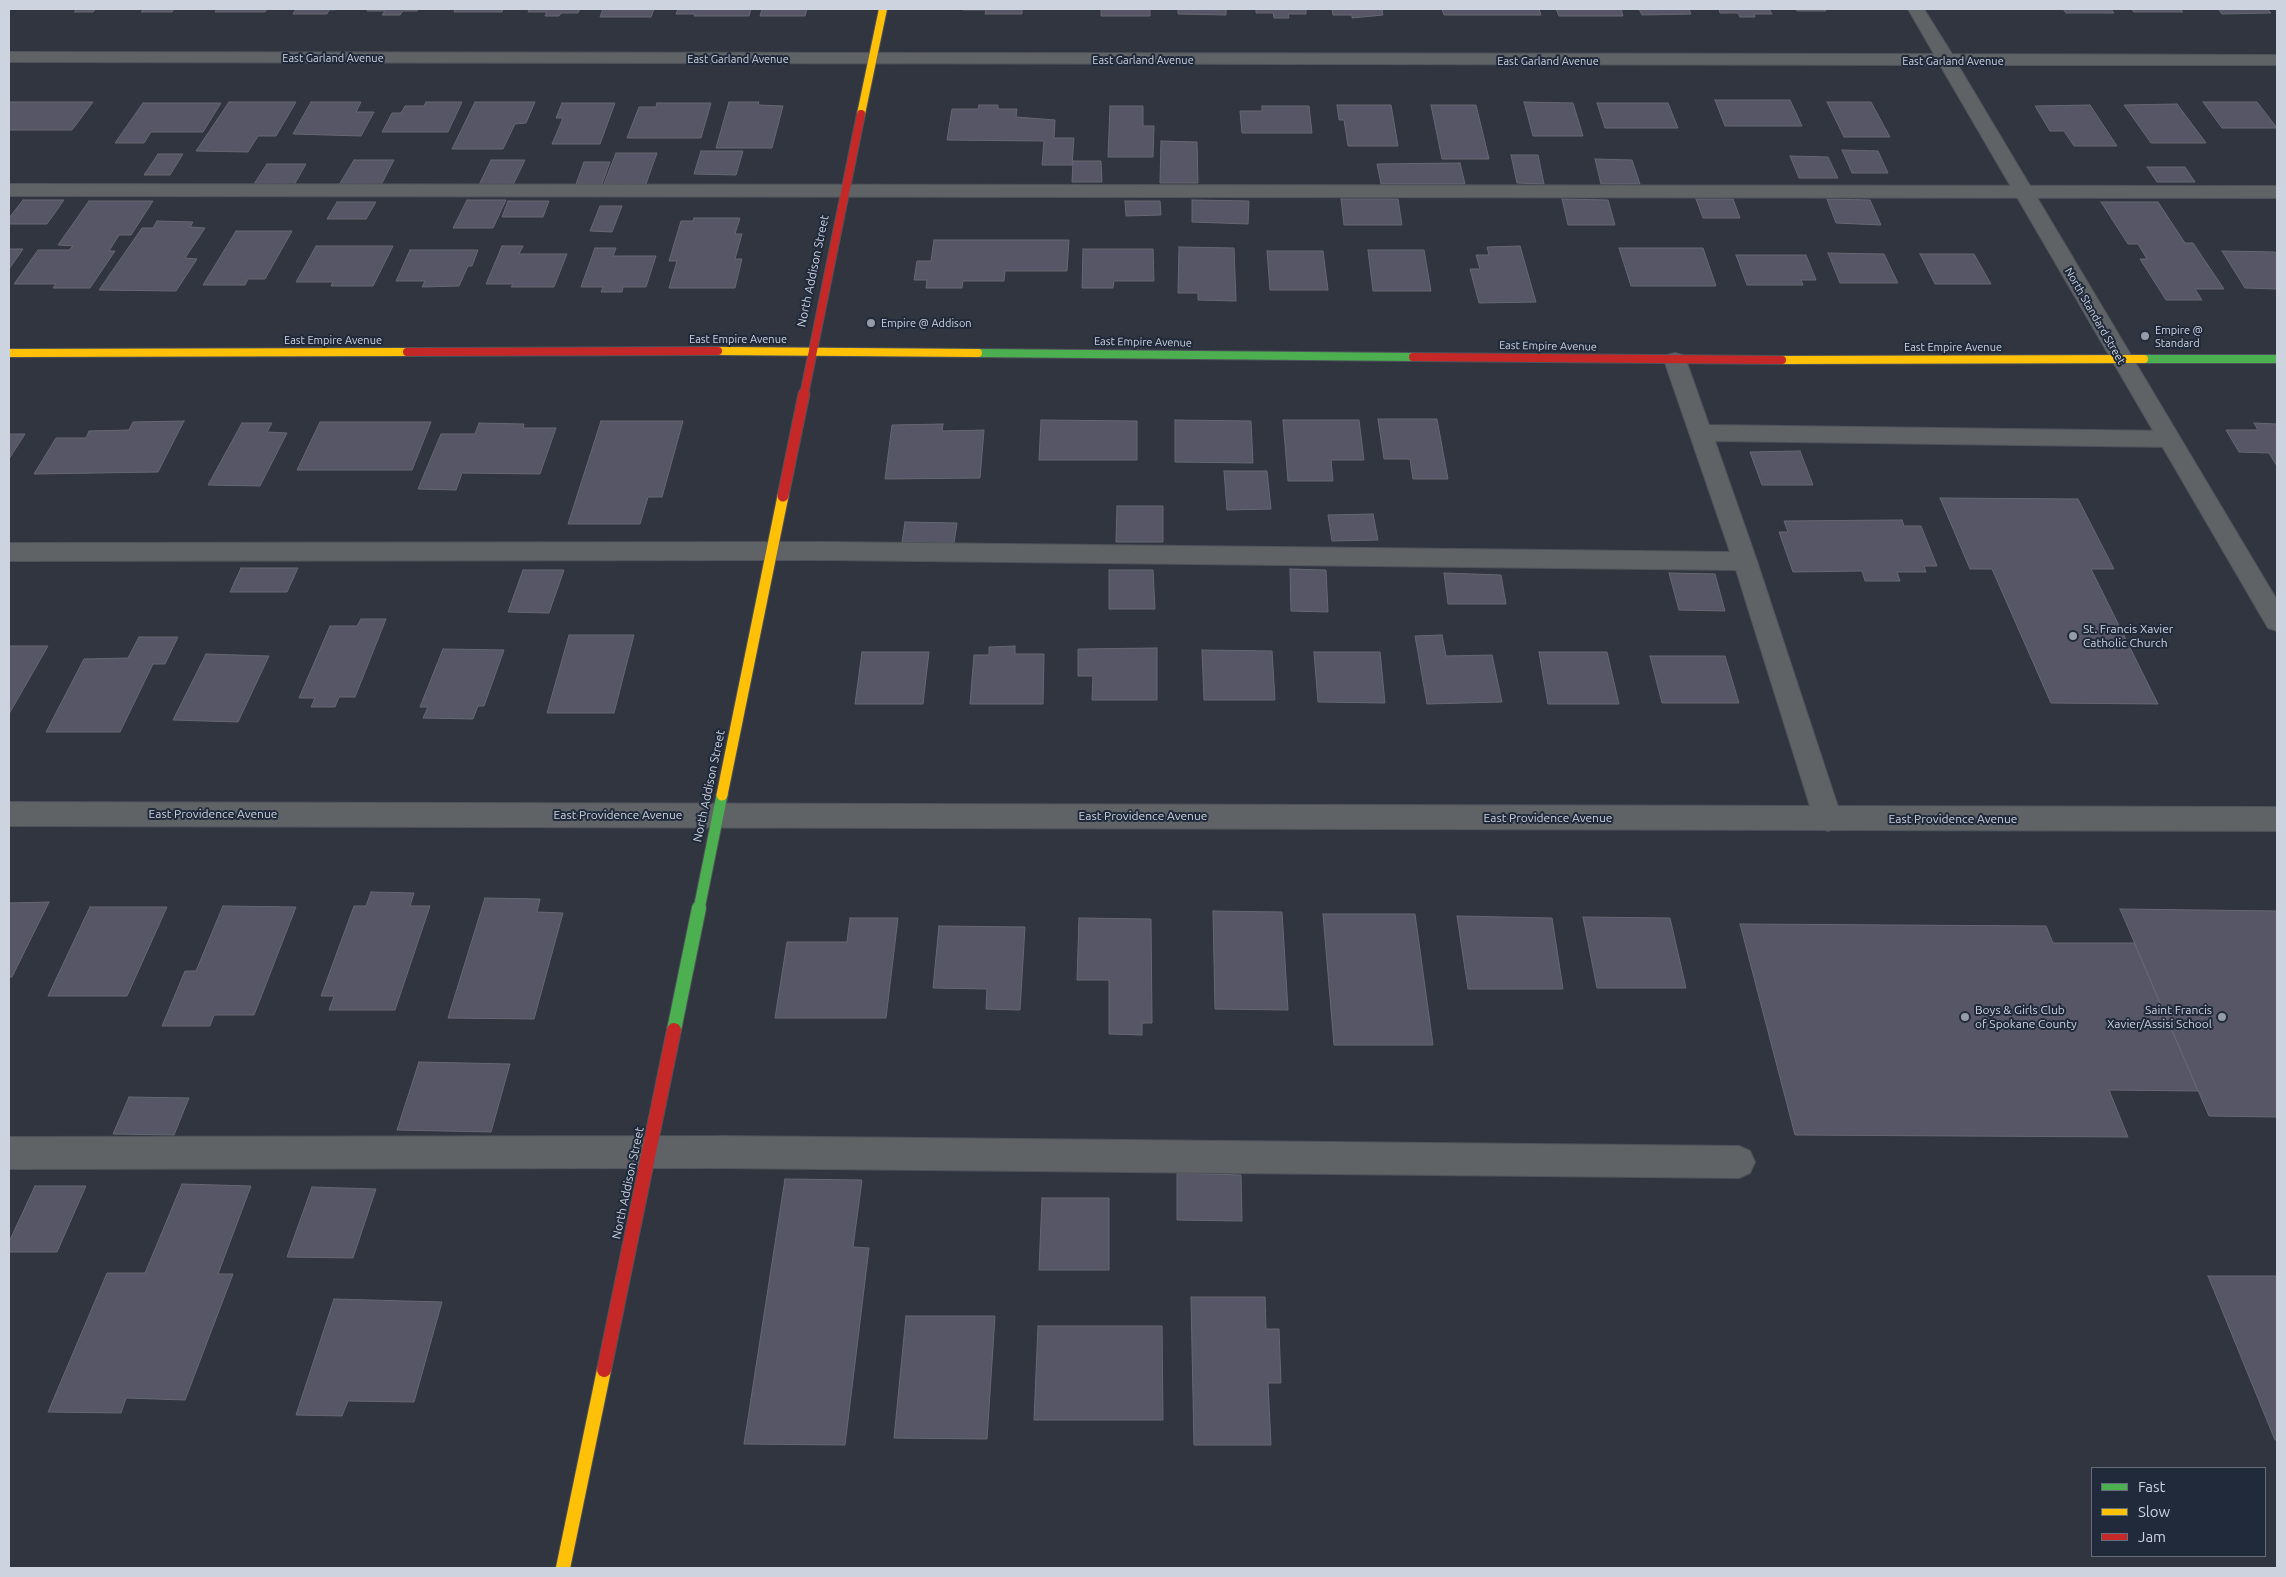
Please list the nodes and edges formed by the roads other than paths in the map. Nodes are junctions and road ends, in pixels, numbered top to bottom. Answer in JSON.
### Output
{"nodes":[{"id":1,"x":883,"y":9,"type":"edge"},
{"id":2,"x":1916,"y":9,"type":"edge"},
{"id":3,"x":9,"y":57,"type":"edge"},
{"id":4,"x":873,"y":59,"type":"junction"},
{"id":5,"x":2277,"y":60,"type":"edge"},
{"id":6,"x":1946,"y":61,"type":"junction"},
{"id":7,"x":9,"y":190,"type":"edge"},
{"id":8,"x":845,"y":190,"type":"junction"},
{"id":9,"x":2277,"y":192,"type":"edge"},
{"id":10,"x":2023,"y":193,"type":"junction"},
{"id":11,"x":810,"y":352,"type":"junction"},
{"id":12,"x":9,"y":353,"type":"edge"},
{"id":13,"x":2277,"y":359,"type":"edge"},
{"id":14,"x":1675,"y":360,"type":"junction"},
{"id":15,"x":2121,"y":360,"type":"junction"},
{"id":16,"x":1700,"y":433,"type":"junction"},
{"id":17,"x":2169,"y":439,"type":"junction"},
{"id":18,"x":772,"y":551,"type":"junction"},
{"id":19,"x":9,"y":552,"type":"edge"},
{"id":20,"x":1745,"y":561,"type":"junction"},
{"id":21,"x":2277,"y":621,"type":"edge"},
{"id":22,"x":9,"y":814,"type":"edge"},
{"id":23,"x":716,"y":815,"type":"junction"},
{"id":24,"x":1828,"y":819,"type":"junction"},
{"id":25,"x":2277,"y":819,"type":"edge"},
{"id":26,"x":649,"y":1152,"type":"junction"},
{"id":27,"x":9,"y":1153,"type":"edge"},
{"id":28,"x":1739,"y":1162,"type":"dead end"},
{"id":29,"x":562,"y":1568,"type":"edge"}],
"edges":[{"from":1,"to":4,"type":"street","name":"North Addison Street"},
{"from":2,"to":6,"type":"street","name":"North Standard Street"},
{"from":3,"to":4,"type":"street","name":"East Garland Avenue"},
{"from":4,"to":6,"type":"street","name":"East Garland Avenue"},
{"from":4,"to":8,"type":"street","name":"North Addison Street"},
{"from":5,"to":6,"type":"street","name":"East Garland Avenue"},
{"from":6,"to":10,"type":"street","name":"North Standard Street"},
{"from":7,"to":8,"type":"street"},
{"from":8,"to":10,"type":"street"},
{"from":8,"to":11,"type":"street","name":"North Addison Street"},
{"from":9,"to":10,"type":"street"},
{"from":10,"to":15,"type":"street","name":"North Standard Street"},
{"from":11,"to":12,"type":"street","name":"East Empire Avenue"},
{"from":11,"to":14,"type":"street","name":"East Empire Avenue"},
{"from":11,"to":18,"type":"street","name":"North Addison Street"},
{"from":13,"to":15,"type":"street","name":"East Empire Avenue"},
{"from":14,"to":15,"type":"street","name":"East Empire Avenue"},
{"from":14,"to":16,"type":"street"},
{"from":15,"to":17,"type":"street","name":"North Standard Street"},
{"from":16,"to":17,"type":"street"},
{"from":16,"to":20,"type":"street"},
{"from":17,"to":21,"type":"street","name":"North Standard Street"},
{"from":18,"to":19,"type":"street"},
{"from":18,"to":20,"type":"street"},
{"from":18,"to":23,"type":"street","name":"North Addison Street"},
{"from":20,"to":24,"type":"street"},
{"from":22,"to":23,"type":"street","name":"East Providence Avenue"},
{"from":23,"to":24,"type":"street","name":"East Providence Avenue"},
{"from":23,"to":26,"type":"street","name":"North Addison Street"},
{"from":24,"to":25,"type":"street","name":"East Providence Avenue"},
{"from":26,"to":27,"type":"street"},
{"from":26,"to":28,"type":"street"},
{"from":26,"to":29,"type":"street","name":"North Addison Street"}]}
